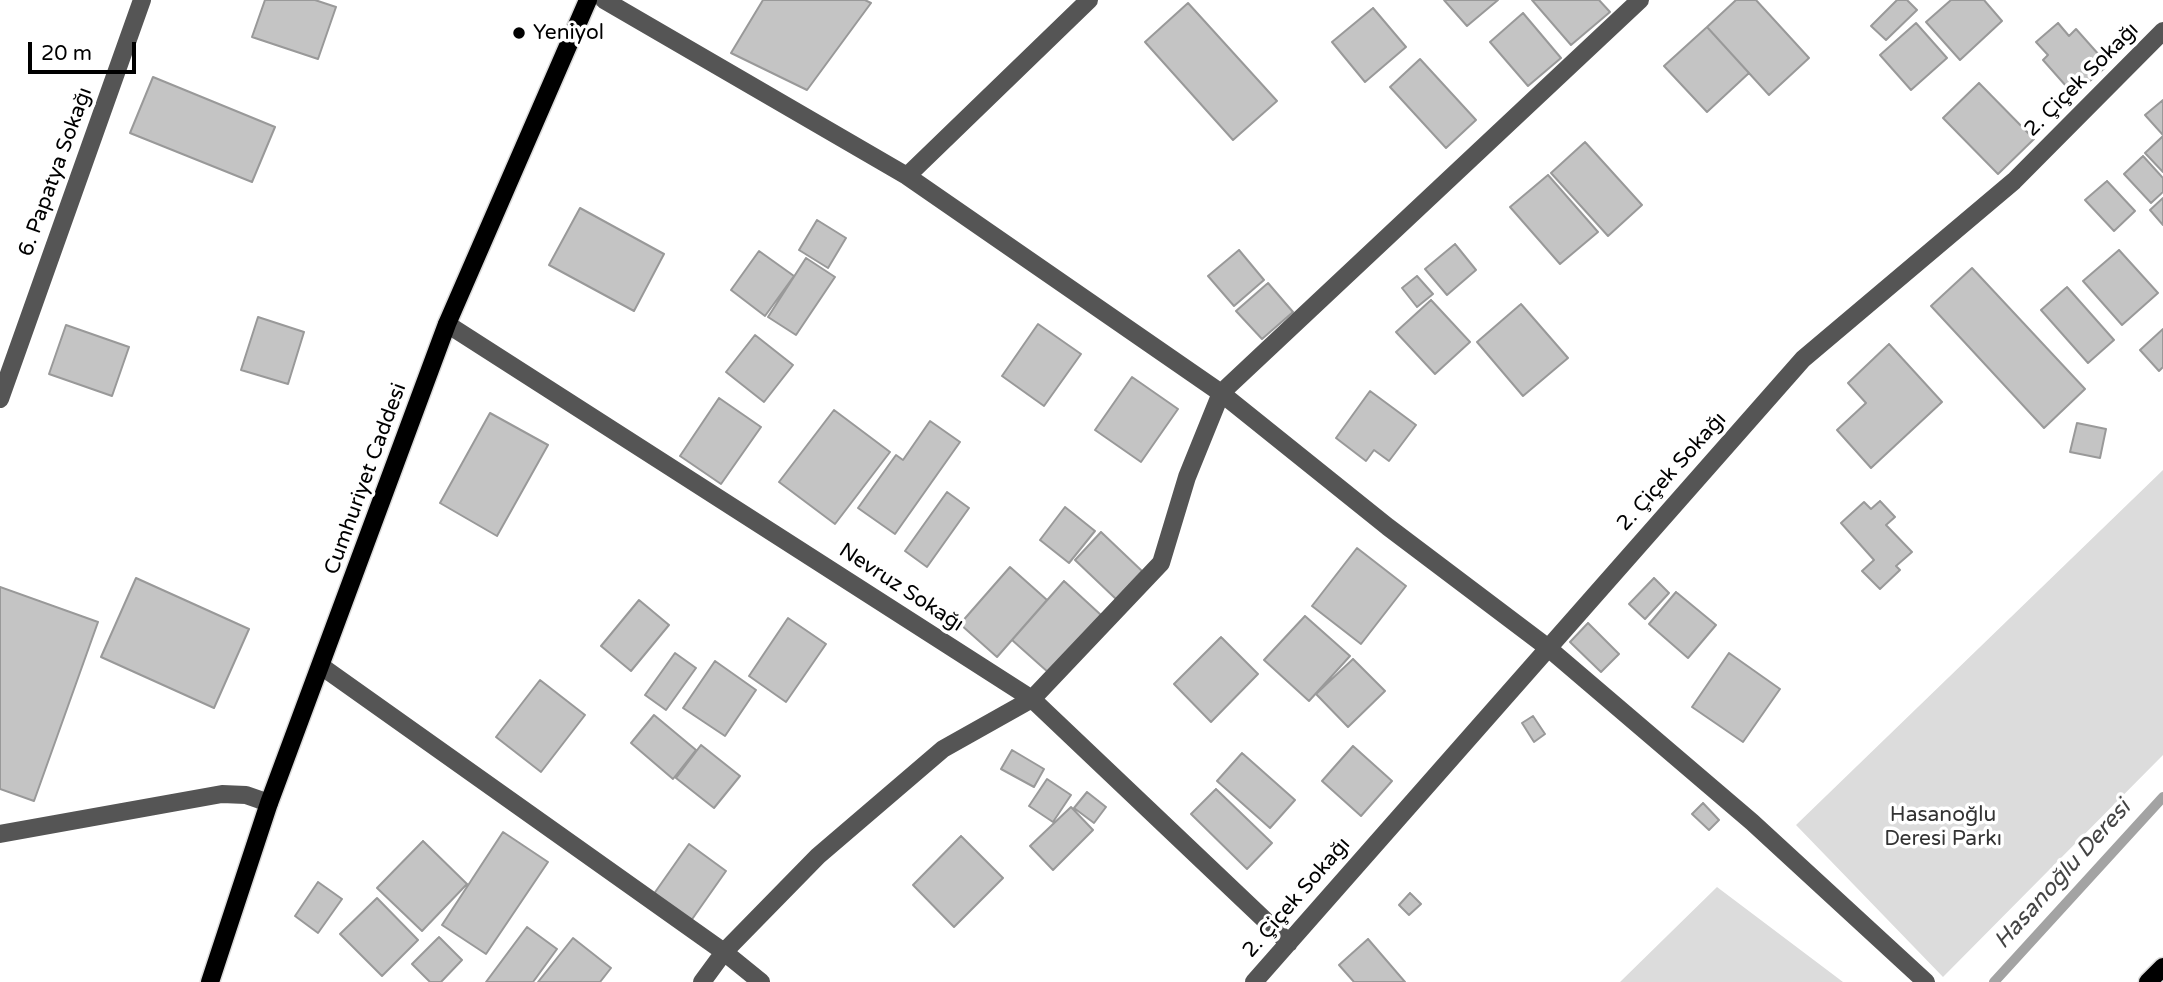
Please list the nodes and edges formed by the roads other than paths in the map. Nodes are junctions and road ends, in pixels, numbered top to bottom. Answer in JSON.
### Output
{"nodes":[{"id":1,"x":142,"y":0,"type":"edge"},
{"id":2,"x":588,"y":0,"type":"edge"},
{"id":3,"x":604,"y":0,"type":"edge"},
{"id":4,"x":1088,"y":0,"type":"edge"},
{"id":5,"x":1640,"y":0,"type":"edge"},
{"id":6,"x":2163,"y":31,"type":"edge"},
{"id":7,"x":907,"y":176,"type":"junction"},
{"id":8,"x":447,"y":324,"type":"junction"},
{"id":9,"x":1221,"y":393,"type":"junction"},
{"id":10,"x":0,"y":399,"type":"edge"},
{"id":11,"x":1547,"y":647,"type":"junction"},
{"id":12,"x":321,"y":666,"type":"junction"},
{"id":13,"x":1032,"y":699,"type":"junction"},
{"id":14,"x":269,"y":803,"type":"junction"},
{"id":15,"x":0,"y":834,"type":"edge"},
{"id":16,"x":1289,"y":943,"type":"junction"},
{"id":17,"x":724,"y":952,"type":"junction"},
{"id":18,"x":2163,"y":967,"type":"edge"},
{"id":19,"x":210,"y":982,"type":"edge"},
{"id":20,"x":702,"y":982,"type":"edge"},
{"id":21,"x":761,"y":982,"type":"edge"},
{"id":22,"x":1254,"y":982,"type":"edge"},
{"id":23,"x":1926,"y":982,"type":"edge"},
{"id":24,"x":2148,"y":982,"type":"edge"}],
"edges":[{"from":1,"to":10,"type":"street","name":"6. Papatya Sokağı"},
{"from":2,"to":8,"type":"main road","name":"Cumhuriyet Caddesi"},
{"from":3,"to":7,"type":"street"},
{"from":4,"to":7,"type":"street"},
{"from":5,"to":9,"type":"street"},
{"from":6,"to":11,"type":"street","name":"2. Çiçek Sokağı"},
{"from":7,"to":9,"type":"street"},
{"from":8,"to":12,"type":"main road","name":"Cumhuriyet Caddesi"},
{"from":8,"to":13,"type":"street","name":"Nevruz Sokağı"},
{"from":9,"to":11,"type":"street"},
{"from":9,"to":13,"type":"street"},
{"from":11,"to":16,"type":"street","name":"2. Çiçek Sokağı"},
{"from":11,"to":23,"type":"street"},
{"from":12,"to":14,"type":"main road","name":"Cumhuriyet Caddesi"},
{"from":12,"to":17,"type":"street"},
{"from":13,"to":16,"type":"street","name":"Nevruz Sokağı"},
{"from":13,"to":17,"type":"street"},
{"from":14,"to":15,"type":"street"},
{"from":14,"to":19,"type":"main road","name":"Cumhuriyet Caddesi"},
{"from":16,"to":22,"type":"street","name":"2. Çiçek Sokağı"},
{"from":17,"to":20,"type":"street"},
{"from":17,"to":21,"type":"street"},
{"from":18,"to":24,"type":"main road"}]}
